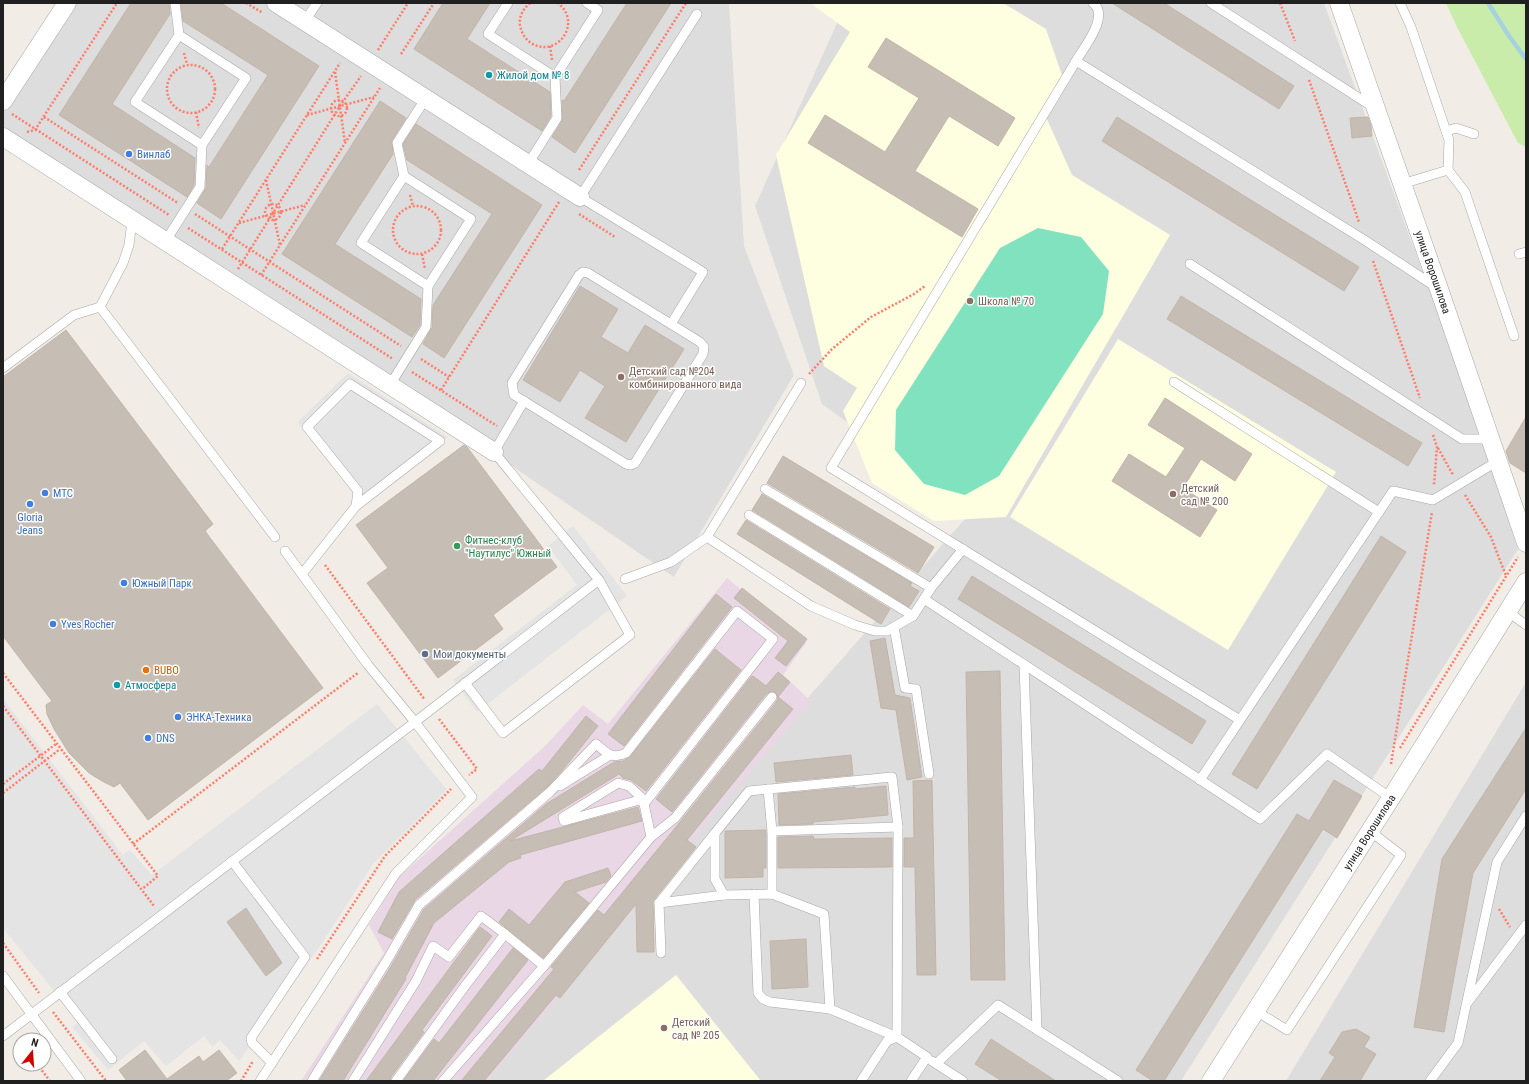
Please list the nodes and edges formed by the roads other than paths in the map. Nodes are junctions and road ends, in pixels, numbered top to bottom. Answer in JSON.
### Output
{"nodes":[{"id":1,"x":67,"y":3,"type":"edge"},
{"id":2,"x":175,"y":3,"type":"edge"},
{"id":3,"x":276,"y":3,"type":"edge"},
{"id":4,"x":317,"y":3,"type":"edge"},
{"id":5,"x":508,"y":3,"type":"edge"},
{"id":6,"x":588,"y":3,"type":"edge"},
{"id":7,"x":1093,"y":3,"type":"edge"},
{"id":8,"x":1211,"y":3,"type":"edge"},
{"id":9,"x":1339,"y":3,"type":"edge"},
{"id":10,"x":1400,"y":3,"type":"edge"},
{"id":11,"x":697,"y":14,"type":"dead end"},
{"id":12,"x":305,"y":21,"type":"junction"},
{"id":13,"x":179,"y":35,"type":"junction"},
{"id":14,"x":1076,"y":61,"type":"junction"},
{"id":15,"x":555,"y":77,"type":"junction"},
{"id":16,"x":426,"y":98,"type":"junction"},
{"id":17,"x":6,"y":107,"type":"edge"},
{"id":18,"x":1376,"y":109,"type":"junction"},
{"id":19,"x":1446,"y":131,"type":"junction"},
{"id":20,"x":1474,"y":134,"type":"dead end"},
{"id":21,"x":3,"y":137,"type":"edge"},
{"id":22,"x":202,"y":145,"type":"junction"},
{"id":23,"x":528,"y":164,"type":"junction"},
{"id":24,"x":1448,"y":170,"type":"junction"},
{"id":25,"x":404,"y":176,"type":"junction"},
{"id":26,"x":1402,"y":184,"type":"junction"},
{"id":27,"x":580,"y":197,"type":"junction"},
{"id":28,"x":132,"y":221,"type":"junction"},
{"id":29,"x":165,"y":242,"type":"junction"},
{"id":30,"x":1190,"y":264,"type":"dead end"},
{"id":31,"x":428,"y":286,"type":"junction"},
{"id":32,"x":1439,"y":289,"type":"junction"},
{"id":33,"x":100,"y":307,"type":"junction"},
{"id":34,"x":671,"y":324,"type":"junction"},
{"id":35,"x":1514,"y":336,"type":"dead end"},
{"id":36,"x":3,"y":368,"type":"edge"},
{"id":37,"x":1174,"y":382,"type":"dead end"},
{"id":38,"x":801,"y":384,"type":"road end"},
{"id":39,"x":390,"y":385,"type":"junction"},
{"id":40,"x":524,"y":401,"type":"junction"},
{"id":41,"x":1490,"y":439,"type":"junction"},
{"id":42,"x":494,"y":452,"type":"junction"},
{"id":43,"x":1498,"y":462,"type":"junction"},
{"id":44,"x":765,"y":489,"type":"dead end"},
{"id":45,"x":356,"y":506,"type":"junction"},
{"id":46,"x":1379,"y":512,"type":"junction"},
{"id":47,"x":749,"y":515,"type":"dead end"},
{"id":48,"x":275,"y":537,"type":"dead end"},
{"id":49,"x":708,"y":538,"type":"junction"},
{"id":50,"x":1524,"y":546,"type":"edge"},
{"id":51,"x":963,"y":550,"type":"junction"},
{"id":52,"x":286,"y":551,"type":"dead end"},
{"id":53,"x":302,"y":574,"type":"junction"},
{"id":54,"x":625,"y":579,"type":"dead end"},
{"id":55,"x":599,"y":580,"type":"junction"},
{"id":56,"x":1526,"y":582,"type":"edge"},
{"id":57,"x":931,"y":588,"type":"junction"},
{"id":58,"x":924,"y":599,"type":"junction"},
{"id":59,"x":1507,"y":611,"type":"junction"},
{"id":60,"x":913,"y":616,"type":"junction"},
{"id":61,"x":1526,"y":625,"type":"edge"},
{"id":62,"x":894,"y":627,"type":"junction"},
{"id":63,"x":1024,"y":665,"type":"junction"},
{"id":64,"x":465,"y":683,"type":"junction"},
{"id":65,"x":772,"y":696,"type":"dead end"},
{"id":66,"x":1240,"y":720,"type":"junction"},
{"id":67,"x":415,"y":722,"type":"junction"},
{"id":68,"x":610,"y":755,"type":"junction"},
{"id":69,"x":929,"y":774,"type":"dead end"},
{"id":70,"x":1200,"y":780,"type":"junction"},
{"id":71,"x":768,"y":789,"type":"junction"},
{"id":72,"x":550,"y":792,"type":"junction"},
{"id":73,"x":1391,"y":798,"type":"junction"},
{"id":74,"x":644,"y":802,"type":"junction"},
{"id":75,"x":1526,"y":816,"type":"edge"},
{"id":76,"x":898,"y":827,"type":"junction"},
{"id":77,"x":772,"y":831,"type":"junction"},
{"id":78,"x":1370,"y":831,"type":"junction"},
{"id":79,"x":714,"y":833,"type":"junction"},
{"id":80,"x":651,"y":837,"type":"junction"},
{"id":81,"x":232,"y":862,"type":"junction"},
{"id":82,"x":754,"y":894,"type":"junction"},
{"id":83,"x":772,"y":894,"type":"junction"},
{"id":84,"x":724,"y":895,"type":"junction"},
{"id":85,"x":659,"y":903,"type":"junction"},
{"id":86,"x":1526,"y":925,"type":"edge"},
{"id":87,"x":505,"y":934,"type":"junction"},
{"id":88,"x":661,"y":953,"type":"dead end"},
{"id":89,"x":544,"y":966,"type":"junction"},
{"id":90,"x":3,"y":976,"type":"edge"},
{"id":91,"x":60,"y":992,"type":"junction"},
{"id":92,"x":1466,"y":1005,"type":"junction"},
{"id":93,"x":830,"y":1009,"type":"junction"},
{"id":94,"x":1256,"y":1011,"type":"junction"},
{"id":95,"x":32,"y":1014,"type":"junction"},
{"id":96,"x":1037,"y":1030,"type":"junction"},
{"id":97,"x":3,"y":1036,"type":"edge"},
{"id":98,"x":897,"y":1037,"type":"junction"},
{"id":99,"x":927,"y":1057,"type":"junction"},
{"id":100,"x":112,"y":1058,"type":"dead end"},
{"id":101,"x":272,"y":1063,"type":"junction"},
{"id":102,"x":937,"y":1064,"type":"junction"},
{"id":103,"x":81,"y":1081,"type":"edge"},
{"id":104,"x":260,"y":1081,"type":"edge"},
{"id":105,"x":312,"y":1081,"type":"edge"},
{"id":106,"x":353,"y":1081,"type":"edge"},
{"id":107,"x":396,"y":1081,"type":"edge"},
{"id":108,"x":443,"y":1081,"type":"edge"},
{"id":109,"x":861,"y":1081,"type":"edge"},
{"id":110,"x":911,"y":1081,"type":"edge"},
{"id":111,"x":963,"y":1081,"type":"edge"},
{"id":112,"x":1118,"y":1081,"type":"edge"},
{"id":113,"x":1211,"y":1081,"type":"edge"},
{"id":114,"x":1430,"y":1081,"type":"edge"}],
"edges":[{"from":1,"to":17,"type":"street"},
{"from":2,"to":13,"type":"lane"},
{"from":3,"to":12,"type":"street"},
{"from":4,"to":12,"type":"lane"},
{"from":5,"to":15,"type":"lane"},
{"from":6,"to":15,"type":"lane"},
{"from":7,"to":14,"type":"lane"},
{"from":8,"to":18,"type":"lane"},
{"from":9,"to":18,"type":"street","name":"улица Ворошилова"},
{"from":10,"to":19,"type":"lane"},
{"from":11,"to":27,"type":"lane"},
{"from":12,"to":16,"type":"street"},
{"from":13,"to":22,"type":"lane"},
{"from":13,"to":22,"type":"lane"},
{"from":14,"to":32,"type":"lane"},
{"from":14,"to":51,"type":"lane"},
{"from":15,"to":23,"type":"lane"},
{"from":16,"to":23,"type":"street"},
{"from":16,"to":25,"type":"lane"},
{"from":18,"to":26,"type":"street","name":"улица Ворошилова"},
{"from":19,"to":20,"type":"lane"},
{"from":19,"to":24,"type":"lane"},
{"from":21,"to":28,"type":"street"},
{"from":22,"to":29,"type":"lane"},
{"from":23,"to":27,"type":"street"},
{"from":24,"to":26,"type":"lane"},
{"from":24,"to":35,"type":"lane"},
{"from":25,"to":31,"type":"lane"},
{"from":25,"to":31,"type":"lane"},
{"from":26,"to":32,"type":"street","name":"улица Ворошилова"},
{"from":27,"to":34,"type":"lane"},
{"from":28,"to":29,"type":"street"},
{"from":28,"to":33,"type":"lane"},
{"from":29,"to":39,"type":"street"},
{"from":30,"to":41,"type":"lane"},
{"from":31,"to":39,"type":"lane"},
{"from":32,"to":41,"type":"street","name":"улица Ворошилова"},
{"from":33,"to":36,"type":"lane"},
{"from":33,"to":48,"type":"lane"},
{"from":34,"to":40,"type":"lane"},
{"from":34,"to":40,"type":"lane"},
{"from":37,"to":46,"type":"lane"},
{"from":38,"to":49,"type":"lane"},
{"from":39,"to":42,"type":"street"},
{"from":40,"to":42,"type":"lane"},
{"from":41,"to":43,"type":"street","name":"улица Ворошилова"},
{"from":42,"to":55,"type":"lane"},
{"from":43,"to":46,"type":"lane"},
{"from":43,"to":50,"type":"street","name":"улица Ворошилова"},
{"from":44,"to":57,"type":"lane"},
{"from":45,"to":45,"type":"lane"},
{"from":45,"to":53,"type":"lane"},
{"from":46,"to":66,"type":"lane"},
{"from":47,"to":60,"type":"lane"},
{"from":49,"to":54,"type":"lane"},
{"from":49,"to":62,"type":"lane"},
{"from":51,"to":57,"type":"lane"},
{"from":51,"to":66,"type":"lane"},
{"from":52,"to":53,"type":"lane"},
{"from":53,"to":67,"type":"lane"},
{"from":55,"to":64,"type":"lane"},
{"from":55,"to":64,"type":"lane"},
{"from":56,"to":59,"type":"street","name":"улица Ворошилова"},
{"from":57,"to":58,"type":"lane"},
{"from":58,"to":60,"type":"lane"},
{"from":58,"to":63,"type":"lane"},
{"from":59,"to":61,"type":"lane"},
{"from":59,"to":73,"type":"street","name":"улица Ворошилова"},
{"from":60,"to":62,"type":"lane"},
{"from":62,"to":69,"type":"lane"},
{"from":63,"to":70,"type":"lane"},
{"from":63,"to":96,"type":"lane"},
{"from":64,"to":67,"type":"lane"},
{"from":65,"to":80,"type":"lane"},
{"from":66,"to":70,"type":"lane"},
{"from":67,"to":81,"type":"lane"},
{"from":67,"to":101,"type":"lane"},
{"from":68,"to":72,"type":"lane"},
{"from":68,"to":72,"type":"lane"},
{"from":68,"to":74,"type":"lane"},
{"from":70,"to":73,"type":"lane"},
{"from":71,"to":76,"type":"lane"},
{"from":71,"to":77,"type":"lane"},
{"from":71,"to":79,"type":"lane"},
{"from":72,"to":105,"type":"lane"},
{"from":73,"to":78,"type":"street","name":"улица Ворошилова"},
{"from":74,"to":74,"type":"lane"},
{"from":74,"to":80,"type":"lane"},
{"from":75,"to":92,"type":"lane"},
{"from":76,"to":77,"type":"lane"},
{"from":76,"to":98,"type":"lane"},
{"from":77,"to":83,"type":"lane"},
{"from":78,"to":94,"type":"street","name":"улица Ворошилова"},
{"from":78,"to":94,"type":"lane"},
{"from":79,"to":84,"type":"lane"},
{"from":79,"to":85,"type":"lane"},
{"from":80,"to":89,"type":"lane"},
{"from":81,"to":91,"type":"lane"},
{"from":81,"to":101,"type":"lane"},
{"from":82,"to":83,"type":"lane"},
{"from":82,"to":84,"type":"lane"},
{"from":82,"to":93,"type":"lane"},
{"from":83,"to":93,"type":"lane"},
{"from":84,"to":85,"type":"lane"},
{"from":85,"to":88,"type":"lane"},
{"from":86,"to":92,"type":"lane"},
{"from":87,"to":89,"type":"lane"},
{"from":87,"to":106,"type":"lane"},
{"from":87,"to":107,"type":"lane"},
{"from":89,"to":108,"type":"lane"},
{"from":90,"to":95,"type":"lane"},
{"from":91,"to":95,"type":"lane"},
{"from":91,"to":100,"type":"lane"},
{"from":92,"to":114,"type":"lane"},
{"from":93,"to":98,"type":"lane"},
{"from":94,"to":113,"type":"street","name":"улица Ворошилова"},
{"from":95,"to":97,"type":"lane"},
{"from":95,"to":103,"type":"lane"},
{"from":96,"to":102,"type":"lane"},
{"from":96,"to":112,"type":"lane"},
{"from":98,"to":99,"type":"lane"},
{"from":98,"to":109,"type":"lane"},
{"from":99,"to":102,"type":"lane"},
{"from":99,"to":110,"type":"lane"},
{"from":101,"to":104,"type":"lane"},
{"from":102,"to":111,"type":"lane"}]}
